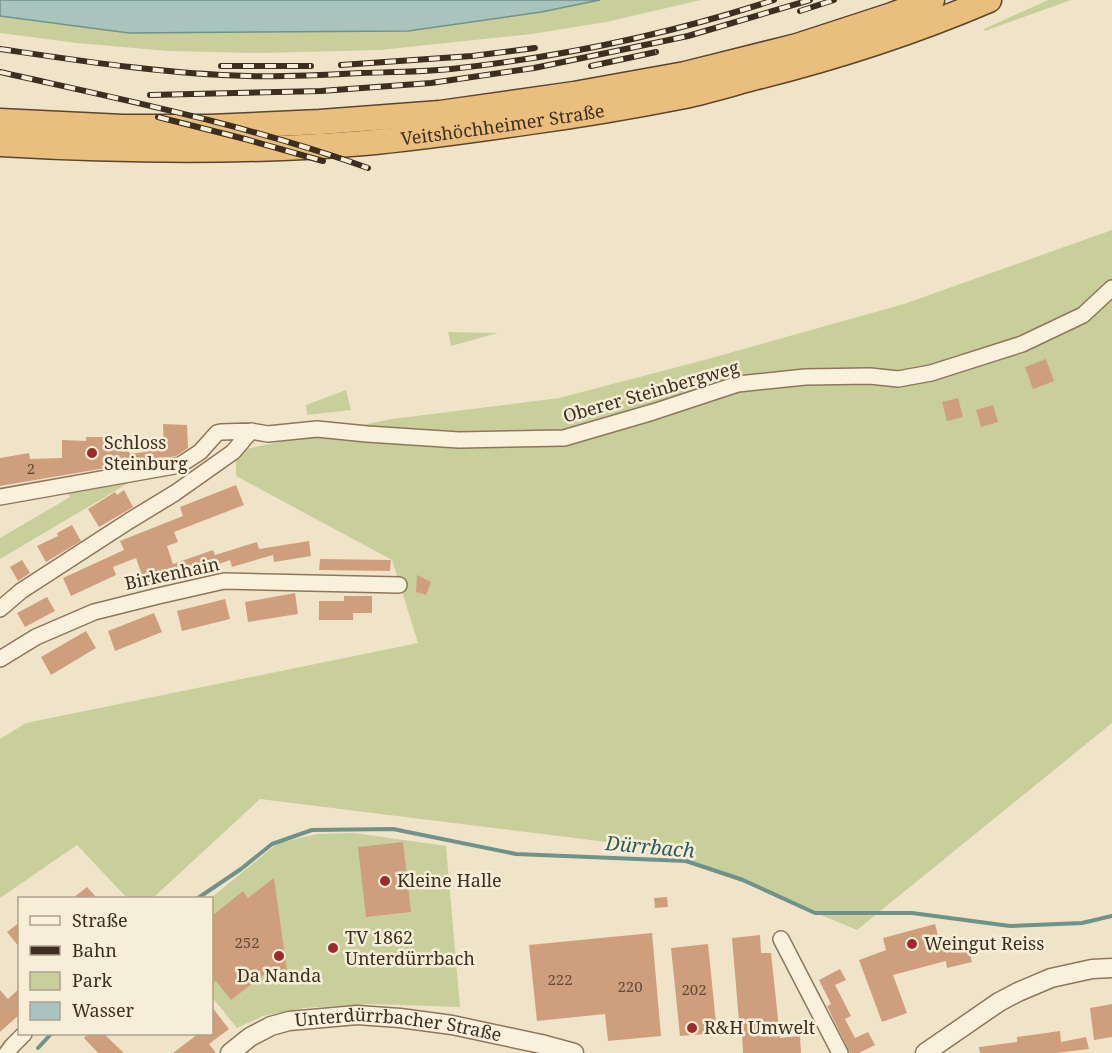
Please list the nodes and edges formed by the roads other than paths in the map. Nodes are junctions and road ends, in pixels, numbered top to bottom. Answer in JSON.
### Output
{"nodes":[{"id":1,"x":932,"y":0,"type":"edge"},
{"id":2,"x":988,"y":0,"type":"edge"},
{"id":3,"x":0,"y":121,"type":"edge"},
{"id":4,"x":0,"y":144,"type":"edge"},
{"id":5,"x":1112,"y":288,"type":"edge"},
{"id":6,"x":251,"y":431,"type":"junction"},
{"id":7,"x":0,"y":497,"type":"edge"},
{"id":8,"x":399,"y":585,"type":"dead end"},
{"id":9,"x":0,"y":609,"type":"edge"},
{"id":10,"x":0,"y":659,"type":"edge"},
{"id":11,"x":781,"y":939,"type":"dead end"},
{"id":12,"x":1112,"y":968,"type":"edge"},
{"id":13,"x":23,"y":1035,"type":"edge"},
{"id":14,"x":7,"y":1053,"type":"edge"},
{"id":15,"x":230,"y":1053,"type":"edge"},
{"id":16,"x":574,"y":1053,"type":"edge"},
{"id":17,"x":840,"y":1053,"type":"edge"},
{"id":18,"x":925,"y":1053,"type":"edge"}],
"edges":[{"from":1,"to":3,"type":"highway","name":"Veitshöchheimer Straße"},
{"from":2,"to":4,"type":"highway","name":"Veitshöchheimer Straße"},
{"from":5,"to":6,"type":"street","name":"Oberer Steinbergweg"},
{"from":6,"to":7,"type":"street","name":"Oberer Steinbergweg"},
{"from":6,"to":9,"type":"street"},
{"from":8,"to":10,"type":"street","name":"Birkenhain"},
{"from":11,"to":17,"type":"street"},
{"from":12,"to":18,"type":"street"},
{"from":13,"to":14,"type":"street"},
{"from":15,"to":16,"type":"street","name":"Unterdürrbacher Straße"}]}
